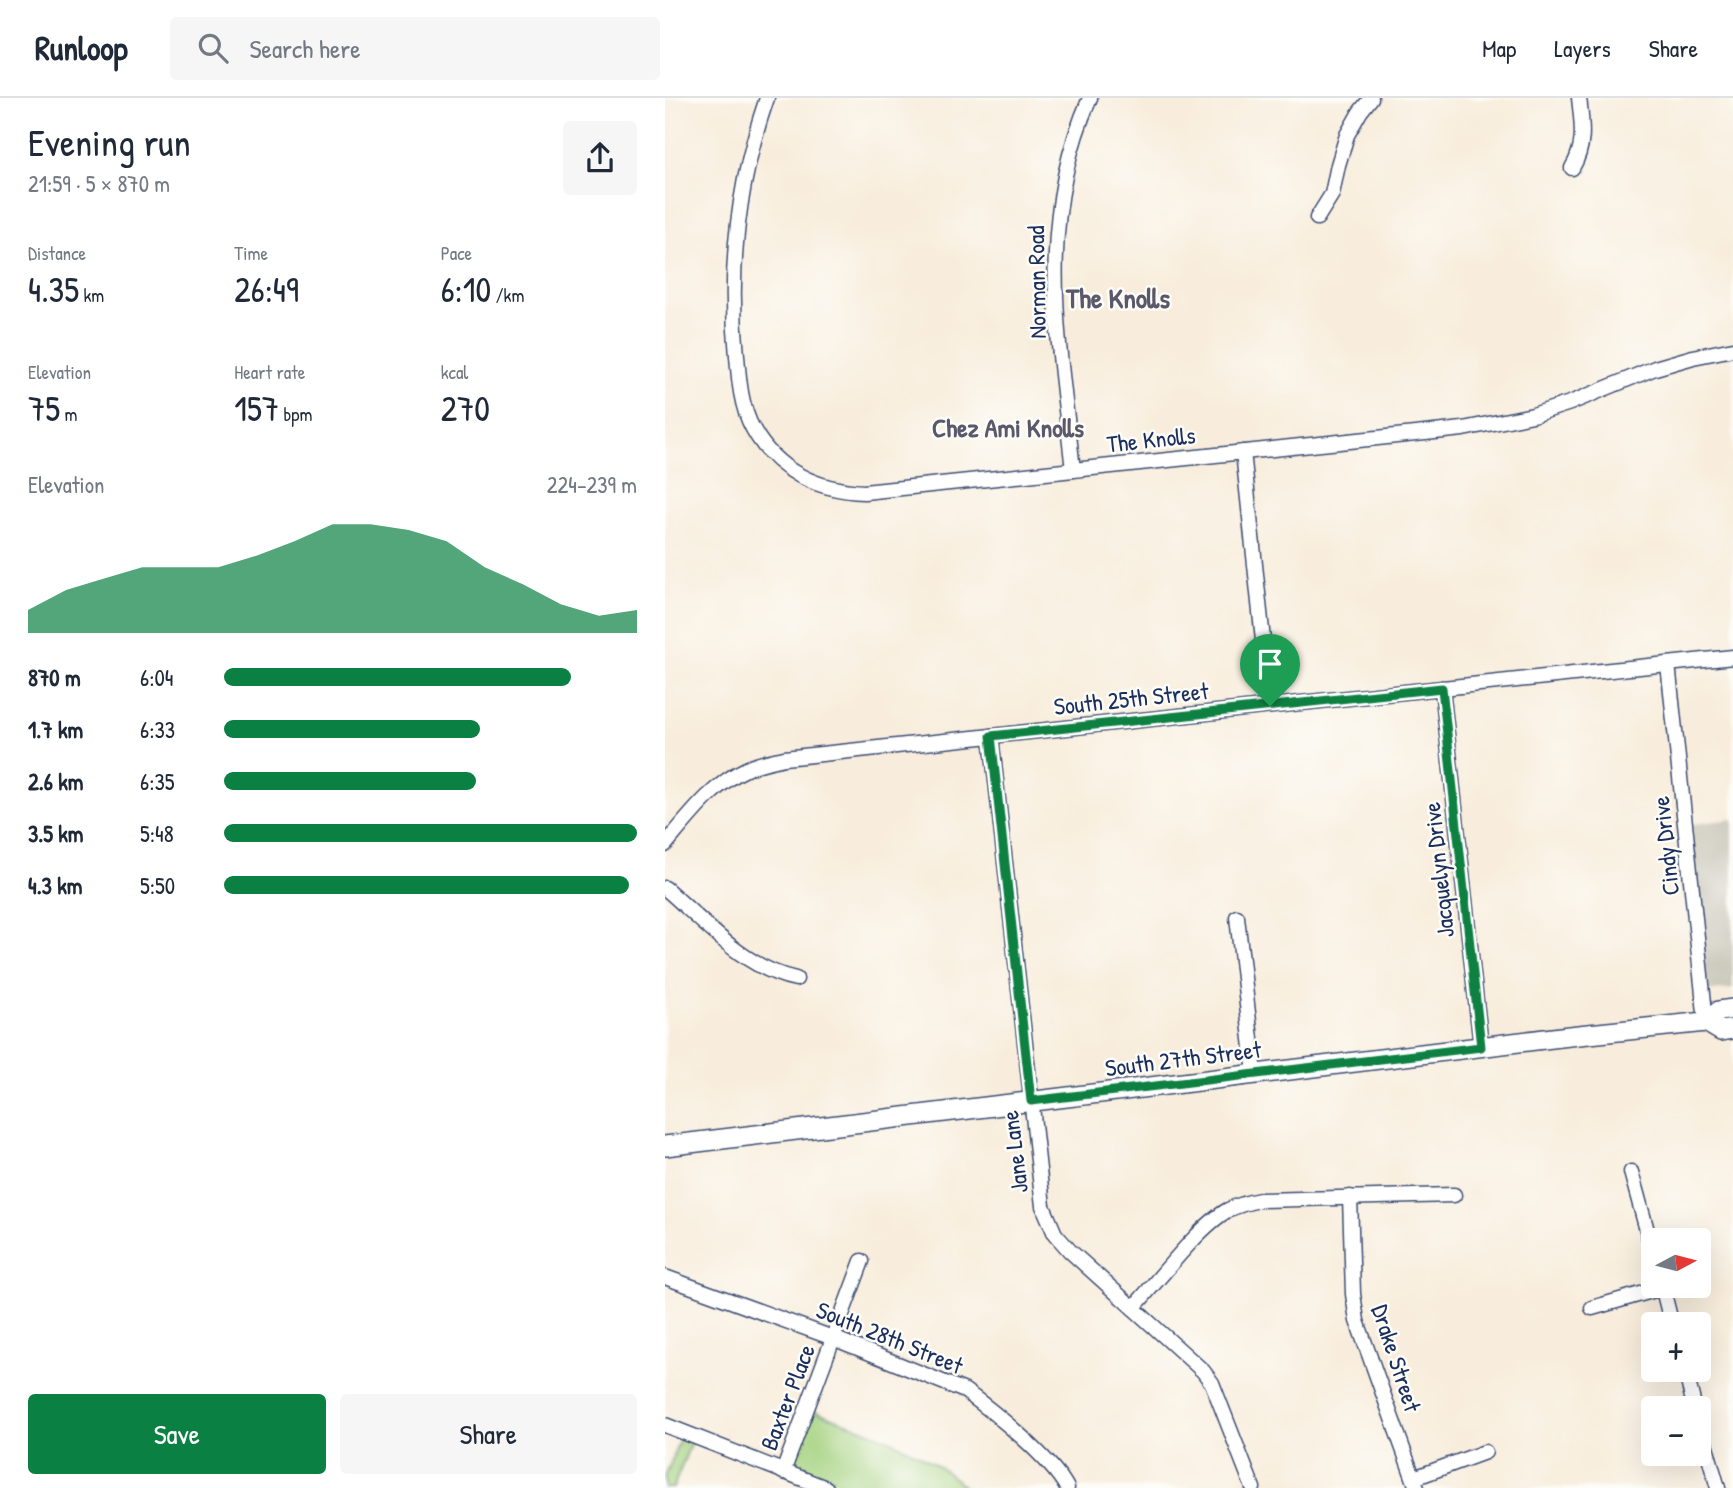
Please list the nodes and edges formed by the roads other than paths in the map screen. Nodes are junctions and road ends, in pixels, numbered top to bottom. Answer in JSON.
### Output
{"nodes":[{"id":1,"x":767,"y":98,"type":"edge"},
{"id":2,"x":1090,"y":98,"type":"edge"},
{"id":3,"x":1371,"y":98,"type":"edge"},
{"id":4,"x":1579,"y":98,"type":"edge"},
{"id":5,"x":1572,"y":168,"type":"dead end"},
{"id":6,"x":1317,"y":219,"type":"dead end"},
{"id":7,"x":1733,"y":349,"type":"edge"},
{"id":8,"x":1243,"y":452,"type":"junction"},
{"id":9,"x":1073,"y":470,"type":"junction"},
{"id":10,"x":1733,"y":657,"type":"edge"},
{"id":11,"x":1668,"y":664,"type":"junction"},
{"id":12,"x":1442,"y":688,"type":"junction"},
{"id":13,"x":1270,"y":706,"type":"junction"},
{"id":14,"x":991,"y":736,"type":"junction"},
{"id":15,"x":665,"y":845,"type":"edge"},
{"id":16,"x":665,"y":888,"type":"edge"},
{"id":17,"x":1237,"y":918,"type":"dead end"},
{"id":18,"x":796,"y":978,"type":"dead end"},
{"id":19,"x":1733,"y":1009,"type":"edge"},
{"id":20,"x":1706,"y":1022,"type":"junction"},
{"id":21,"x":1733,"y":1029,"type":"edge"},
{"id":22,"x":1481,"y":1047,"type":"junction"},
{"id":23,"x":1255,"y":1074,"type":"junction"},
{"id":24,"x":1031,"y":1101,"type":"junction"},
{"id":25,"x":665,"y":1146,"type":"edge"},
{"id":26,"x":1631,"y":1172,"type":"dead end"},
{"id":27,"x":1454,"y":1195,"type":"dead end"},
{"id":28,"x":1350,"y":1197,"type":"junction"},
{"id":29,"x":1646,"y":1228,"type":"edge"},
{"id":30,"x":862,"y":1261,"type":"dead end"},
{"id":31,"x":665,"y":1277,"type":"edge"},
{"id":32,"x":1641,"y":1293,"type":"edge"},
{"id":33,"x":1133,"y":1308,"type":"junction"},
{"id":34,"x":1592,"y":1308,"type":"dead end"},
{"id":35,"x":833,"y":1338,"type":"junction"},
{"id":36,"x":665,"y":1425,"type":"edge"},
{"id":37,"x":1485,"y":1452,"type":"dead end"},
{"id":38,"x":1711,"y":1464,"type":"edge"},
{"id":39,"x":783,"y":1472,"type":"junction"},
{"id":40,"x":1415,"y":1483,"type":"edge"},
{"id":41,"x":826,"y":1488,"type":"edge"},
{"id":42,"x":1067,"y":1488,"type":"edge"},
{"id":43,"x":1252,"y":1488,"type":"edge"},
{"id":44,"x":1718,"y":1488,"type":"edge"}],
"edges":[{"from":1,"to":9,"type":"street","name":"The Knolls"},
{"from":2,"to":9,"type":"street","name":"Norman Road"},
{"from":3,"to":6,"type":"street"},
{"from":4,"to":5,"type":"street"},
{"from":7,"to":8,"type":"street","name":"The Knolls"},
{"from":8,"to":9,"type":"street","name":"The Knolls"},
{"from":8,"to":13,"type":"street"},
{"from":10,"to":11,"type":"street","name":"South 25th Street"},
{"from":11,"to":12,"type":"street","name":"South 25th Street"},
{"from":11,"to":20,"type":"street","name":"Cindy Drive"},
{"from":12,"to":13,"type":"street","name":"South 25th Street"},
{"from":12,"to":22,"type":"street","name":"Jacquelyn Drive"},
{"from":13,"to":14,"type":"street","name":"South 25th Street"},
{"from":14,"to":15,"type":"street","name":"South 25th Street"},
{"from":14,"to":24,"type":"street","name":"Jane Lane"},
{"from":16,"to":18,"type":"street"},
{"from":17,"to":23,"type":"street"},
{"from":19,"to":20,"type":"main road","name":"South 27th Street"},
{"from":20,"to":21,"type":"main road","name":"South 27th Street"},
{"from":20,"to":22,"type":"main road","name":"South 27th Street"},
{"from":22,"to":23,"type":"main road","name":"South 27th Street"},
{"from":23,"to":24,"type":"main road","name":"South 27th Street"},
{"from":24,"to":25,"type":"main road","name":"South 27th Street"},
{"from":24,"to":33,"type":"street","name":"Jane Lane"},
{"from":26,"to":29,"type":"street"},
{"from":27,"to":28,"type":"street"},
{"from":28,"to":33,"type":"street"},
{"from":28,"to":40,"type":"street","name":"Drake Street"},
{"from":30,"to":35,"type":"street","name":"Baxter Place"},
{"from":31,"to":35,"type":"street","name":"South 28th Street"},
{"from":32,"to":34,"type":"street"},
{"from":33,"to":43,"type":"street","name":"Jane Lane"},
{"from":35,"to":39,"type":"street","name":"Baxter Place"},
{"from":35,"to":42,"type":"street","name":"South 28th Street"},
{"from":36,"to":39,"type":"street","name":"Baxter Place"},
{"from":37,"to":40,"type":"street"},
{"from":38,"to":44,"type":"street"},
{"from":39,"to":41,"type":"street","name":"Baxter Place"}]}
